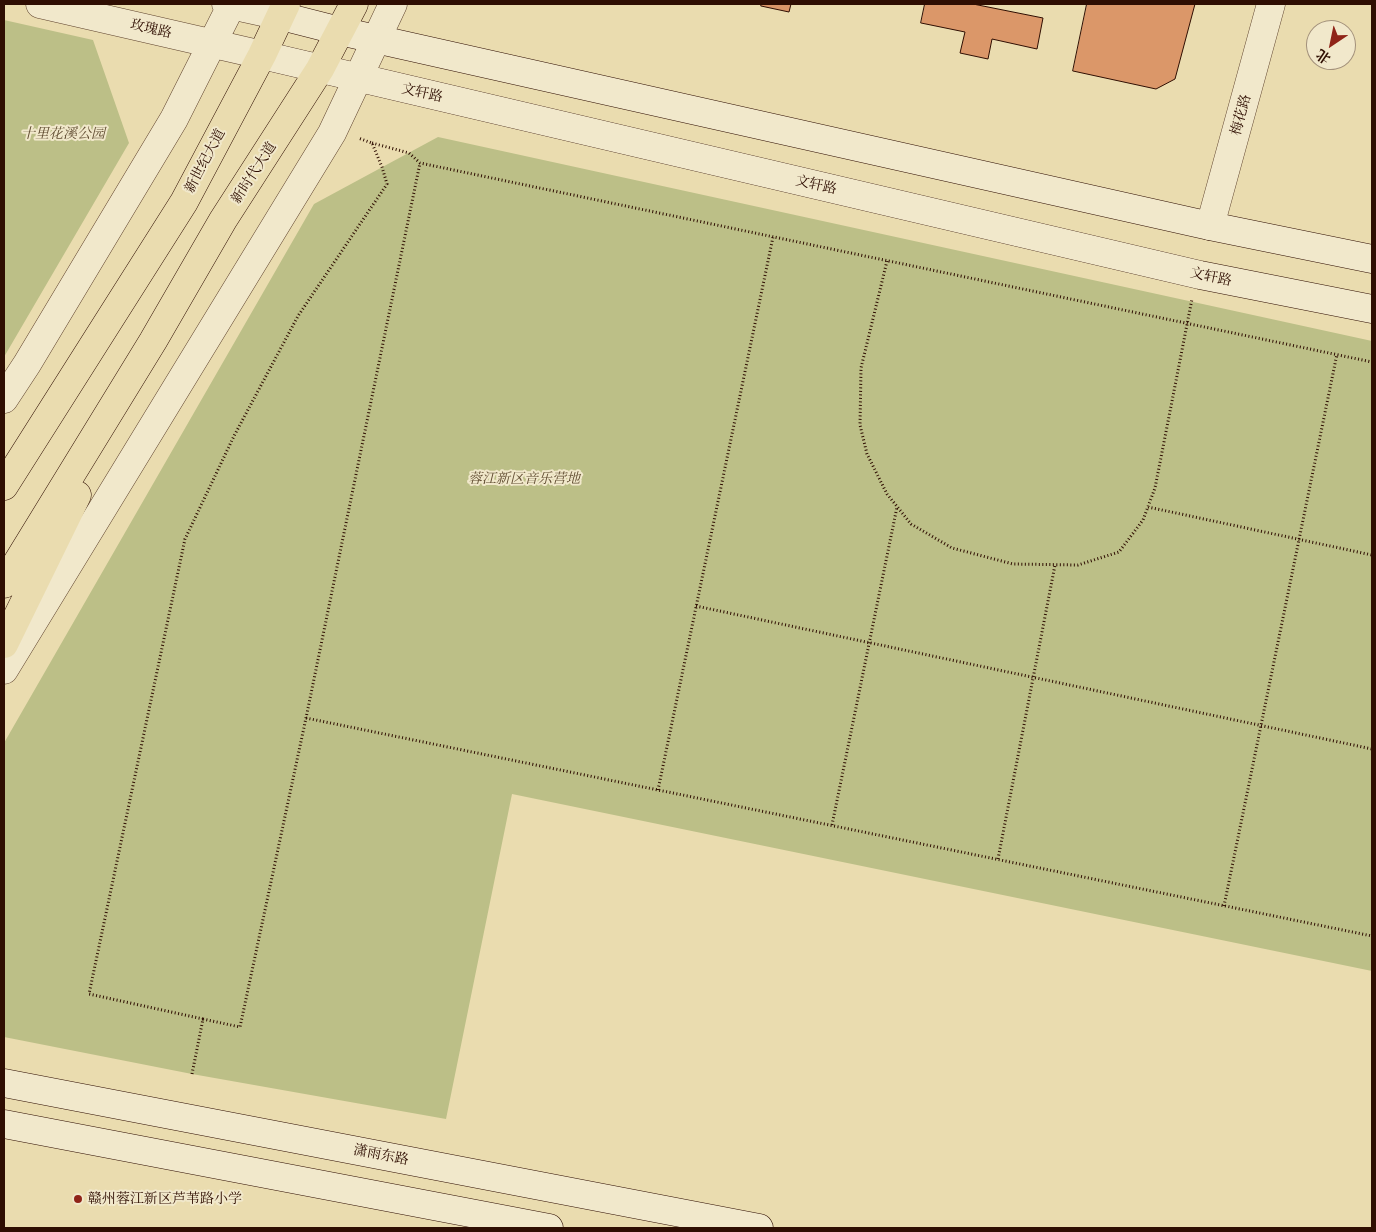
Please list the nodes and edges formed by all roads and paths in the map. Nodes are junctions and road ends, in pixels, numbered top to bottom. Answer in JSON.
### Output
{"nodes":[{"id":1,"x":40,"y":4,"type":"edge"},
{"id":2,"x":230,"y":4,"type":"edge"},
{"id":3,"x":354,"y":4,"type":"edge"},
{"id":4,"x":393,"y":4,"type":"edge"},
{"id":5,"x":1271,"y":4,"type":"edge"},
{"id":6,"x":284,"y":10,"type":"edge"},
{"id":7,"x":340,"y":31,"type":"junction"},
{"id":8,"x":376,"y":39,"type":"junction"},
{"id":9,"x":212,"y":44,"type":"junction"},
{"id":10,"x":262,"y":55,"type":"junction"},
{"id":11,"x":320,"y":70,"type":"junction"},
{"id":12,"x":358,"y":78,"type":"junction"},
{"id":13,"x":334,"y":129,"type":"junction"},
{"id":14,"x":372,"y":143,"type":"junction"},
{"id":15,"x":420,"y":163,"type":"junction"},
{"id":16,"x":1210,"y":226,"type":"junction"},
{"id":17,"x":773,"y":237,"type":"junction"},
{"id":18,"x":1372,"y":259,"type":"edge"},
{"id":19,"x":887,"y":261,"type":"junction"},
{"id":20,"x":1200,"y":275,"type":"junction"},
{"id":21,"x":1372,"y":309,"type":"edge"},
{"id":22,"x":114,"y":313,"type":"junction"},
{"id":23,"x":1188,"y":323,"type":"junction"},
{"id":24,"x":153,"y":341,"type":"junction"},
{"id":25,"x":1336,"y":354,"type":"junction"},
{"id":26,"x":1372,"y":362,"type":"edge"},
{"id":27,"x":4,"y":399,"type":"edge"},
{"id":28,"x":4,"y":455,"type":"edge"},
{"id":29,"x":4,"y":486,"type":"edge"},
{"id":30,"x":897,"y":507,"type":"junction"},
{"id":31,"x":1148,"y":507,"type":"junction"},
{"id":32,"x":1299,"y":539,"type":"junction"},
{"id":33,"x":1372,"y":555,"type":"edge"},
{"id":34,"x":1055,"y":565,"type":"junction"},
{"id":35,"x":4,"y":584,"type":"edge"},
{"id":36,"x":696,"y":606,"type":"junction"},
{"id":37,"x":869,"y":642,"type":"junction"},
{"id":38,"x":4,"y":644,"type":"edge"},
{"id":39,"x":4,"y":670,"type":"edge"},
{"id":40,"x":1033,"y":677,"type":"junction"},
{"id":41,"x":306,"y":718,"type":"junction"},
{"id":42,"x":1261,"y":725,"type":"junction"},
{"id":43,"x":1372,"y":748,"type":"edge"},
{"id":44,"x":658,"y":790,"type":"junction"},
{"id":45,"x":832,"y":825,"type":"junction"},
{"id":46,"x":998,"y":859,"type":"junction"},
{"id":47,"x":1224,"y":906,"type":"junction"},
{"id":48,"x":1372,"y":936,"type":"edge"},
{"id":49,"x":203,"y":1019,"type":"junction"},
{"id":50,"x":192,"y":1074,"type":"dead end"},
{"id":51,"x":4,"y":1083,"type":"edge"},
{"id":52,"x":4,"y":1124,"type":"edge"},
{"id":53,"x":549,"y":1228,"type":"edge"},
{"id":54,"x":759,"y":1228,"type":"edge"}],
"edges":[{"from":1,"to":9,"type":"main road","name":"玫瑰路"},
{"from":2,"to":6,"type":"main road"},
{"from":2,"to":9,"type":"main road"},
{"from":3,"to":7,"type":"main road","name":"新时代大道"},
{"from":4,"to":8,"type":"main road"},
{"from":5,"to":16,"type":"main road","name":"梅花路"},
{"from":6,"to":7,"type":"main road"},
{"from":6,"to":10,"type":"main road","name":"新世纪大道"},
{"from":7,"to":8,"type":"main road"},
{"from":7,"to":11,"type":"main road","name":"新时代大道"},
{"from":8,"to":12,"type":"main road"},
{"from":8,"to":16,"type":"main road"},
{"from":9,"to":10,"type":"main road","name":"玫瑰路"},
{"from":9,"to":27,"type":"main road"},
{"from":10,"to":11,"type":"main road","name":"文轩路"},
{"from":10,"to":22,"type":"main road","name":"新世纪大道"},
{"from":11,"to":12,"type":"main road","name":"文轩路"},
{"from":11,"to":24,"type":"main road","name":"新时代大道"},
{"from":12,"to":13,"type":"main road"},
{"from":12,"to":20,"type":"main road","name":"文轩路"},
{"from":13,"to":14,"type":"path"},
{"from":13,"to":39,"type":"main road"},
{"from":14,"to":15,"type":"path"},
{"from":14,"to":49,"type":"path"},
{"from":15,"to":17,"type":"path"},
{"from":15,"to":41,"type":"path"},
{"from":16,"to":18,"type":"main road"},
{"from":17,"to":19,"type":"path"},
{"from":17,"to":36,"type":"path"},
{"from":19,"to":23,"type":"path"},
{"from":19,"to":30,"type":"path"},
{"from":20,"to":21,"type":"main road","name":"文轩路"},
{"from":20,"to":23,"type":"path"},
{"from":22,"to":28,"type":"main road"},
{"from":22,"to":29,"type":"main road"},
{"from":23,"to":25,"type":"path"},
{"from":23,"to":31,"type":"path"},
{"from":24,"to":35,"type":"main road"},
{"from":24,"to":38,"type":"main road"},
{"from":25,"to":26,"type":"path"},
{"from":25,"to":32,"type":"path"},
{"from":30,"to":34,"type":"path"},
{"from":30,"to":37,"type":"path"},
{"from":31,"to":32,"type":"path"},
{"from":31,"to":34,"type":"path"},
{"from":32,"to":33,"type":"path"},
{"from":32,"to":42,"type":"path"},
{"from":34,"to":40,"type":"path"},
{"from":36,"to":37,"type":"path"},
{"from":36,"to":44,"type":"path"},
{"from":37,"to":40,"type":"path"},
{"from":37,"to":45,"type":"path"},
{"from":40,"to":42,"type":"path"},
{"from":40,"to":46,"type":"path"},
{"from":41,"to":44,"type":"path"},
{"from":41,"to":49,"type":"path"},
{"from":42,"to":43,"type":"path"},
{"from":42,"to":47,"type":"path"},
{"from":44,"to":45,"type":"path"},
{"from":45,"to":46,"type":"path"},
{"from":46,"to":47,"type":"path"},
{"from":47,"to":48,"type":"path"},
{"from":49,"to":50,"type":"path"},
{"from":51,"to":54,"type":"main road","name":"潇雨东路"},
{"from":52,"to":53,"type":"main road"}]}
